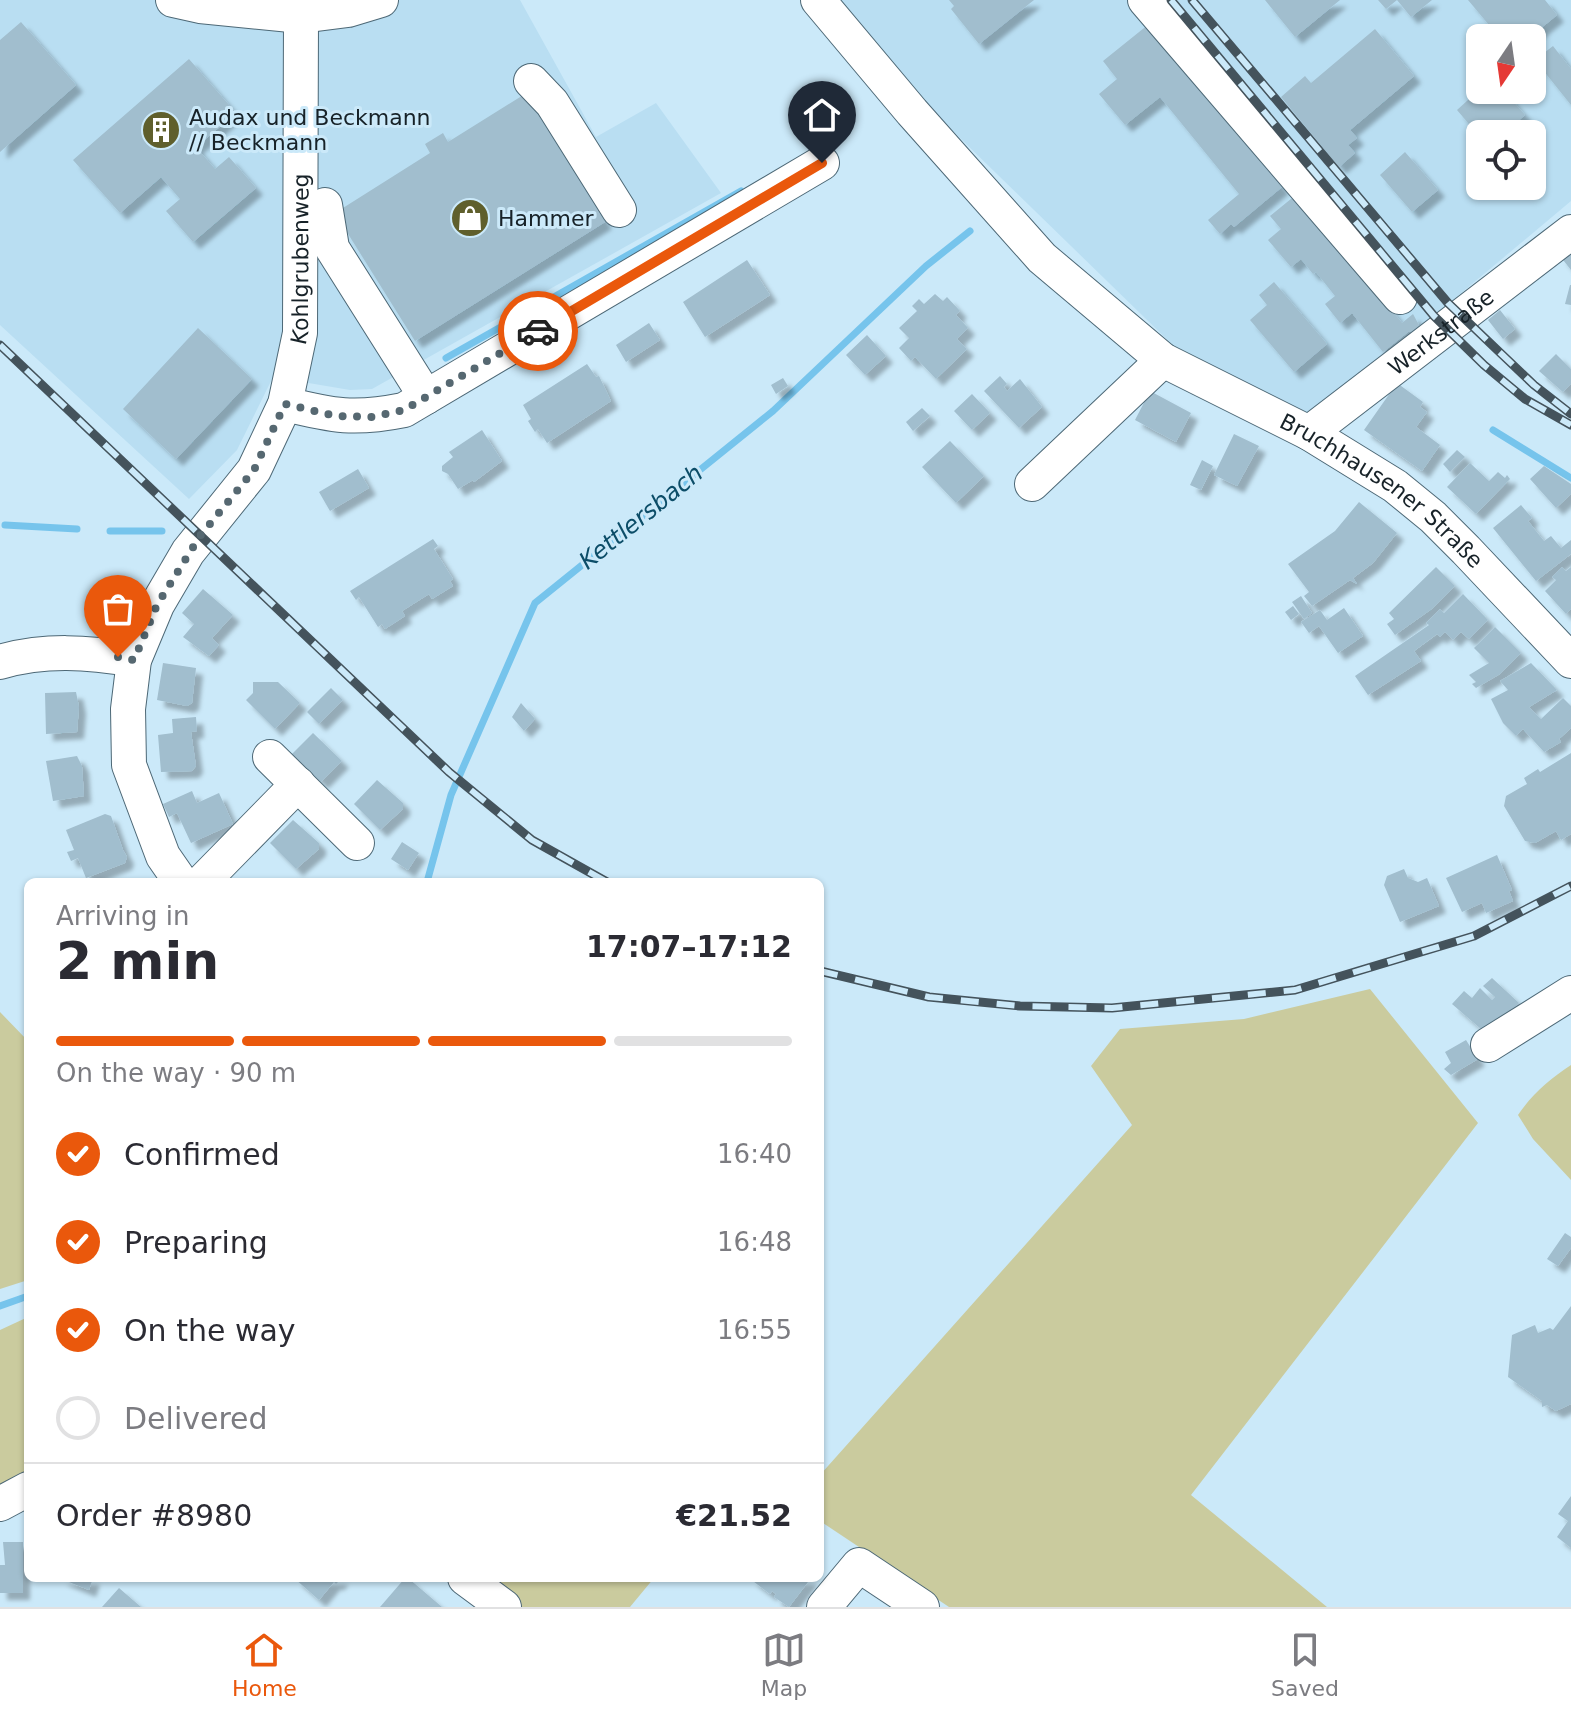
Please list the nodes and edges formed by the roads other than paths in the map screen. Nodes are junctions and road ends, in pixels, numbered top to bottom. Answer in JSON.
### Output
{"nodes":[{"id":1,"x":173,"y":0,"type":"edge"},
{"id":2,"x":381,"y":0,"type":"edge"},
{"id":3,"x":818,"y":0,"type":"edge"},
{"id":4,"x":1145,"y":0,"type":"edge"},
{"id":5,"x":301,"y":16,"type":"junction"},
{"id":6,"x":531,"y":81,"type":"dead end"},
{"id":7,"x":822,"y":163,"type":"dead end"},
{"id":8,"x":325,"y":205,"type":"dead end"},
{"id":9,"x":619,"y":210,"type":"dead end"},
{"id":10,"x":1571,"y":232,"type":"edge"},
{"id":11,"x":1400,"y":297,"type":"dead end"},
{"id":12,"x":1163,"y":360,"type":"junction"},
{"id":13,"x":426,"y":397,"type":"junction"},
{"id":14,"x":285,"y":404,"type":"junction"},
{"id":15,"x":1309,"y":433,"type":"junction"},
{"id":16,"x":1032,"y":484,"type":"dead end"},
{"id":17,"x":134,"y":660,"type":"junction"},
{"id":18,"x":1571,"y":661,"type":"edge"},
{"id":19,"x":0,"y":662,"type":"edge"},
{"id":20,"x":270,"y":757,"type":"dead end"},
{"id":21,"x":298,"y":784,"type":"junction"},
{"id":22,"x":357,"y":843,"type":"dead end"},
{"id":23,"x":178,"y":878,"type":"edge"},
{"id":24,"x":206,"y":878,"type":"edge"},
{"id":25,"x":1571,"y":993,"type":"edge"},
{"id":26,"x":1488,"y":1045,"type":"dead end"},
{"id":27,"x":24,"y":1491,"type":"edge"},
{"id":28,"x":0,"y":1504,"type":"edge"},
{"id":29,"x":470,"y":1582,"type":"edge"},
{"id":30,"x":504,"y":1607,"type":"edge"},
{"id":31,"x":824,"y":1607,"type":"edge"},
{"id":32,"x":922,"y":1607,"type":"edge"}],
"edges":[{"from":1,"to":5,"type":"street"},
{"from":2,"to":5,"type":"street"},
{"from":3,"to":12,"type":"street","name":"Bruchhausener Straße"},
{"from":4,"to":11,"type":"street"},
{"from":5,"to":14,"type":"street","name":"Kohlgrubenweg"},
{"from":6,"to":9,"type":"street"},
{"from":7,"to":13,"type":"street"},
{"from":8,"to":13,"type":"street"},
{"from":10,"to":15,"type":"street","name":"Werkstraße"},
{"from":12,"to":15,"type":"street","name":"Bruchhausener Straße"},
{"from":12,"to":16,"type":"street"},
{"from":13,"to":14,"type":"street"},
{"from":14,"to":17,"type":"street","name":"Kohlgrubenweg"},
{"from":15,"to":18,"type":"street","name":"Bruchhausener Straße"},
{"from":17,"to":19,"type":"street"},
{"from":17,"to":23,"type":"street","name":"Kohlgrubenweg"},
{"from":20,"to":21,"type":"street"},
{"from":21,"to":22,"type":"street"},
{"from":21,"to":24,"type":"street"},
{"from":25,"to":26,"type":"street"},
{"from":27,"to":28,"type":"street"},
{"from":29,"to":30,"type":"street"},
{"from":31,"to":32,"type":"street"}]}
